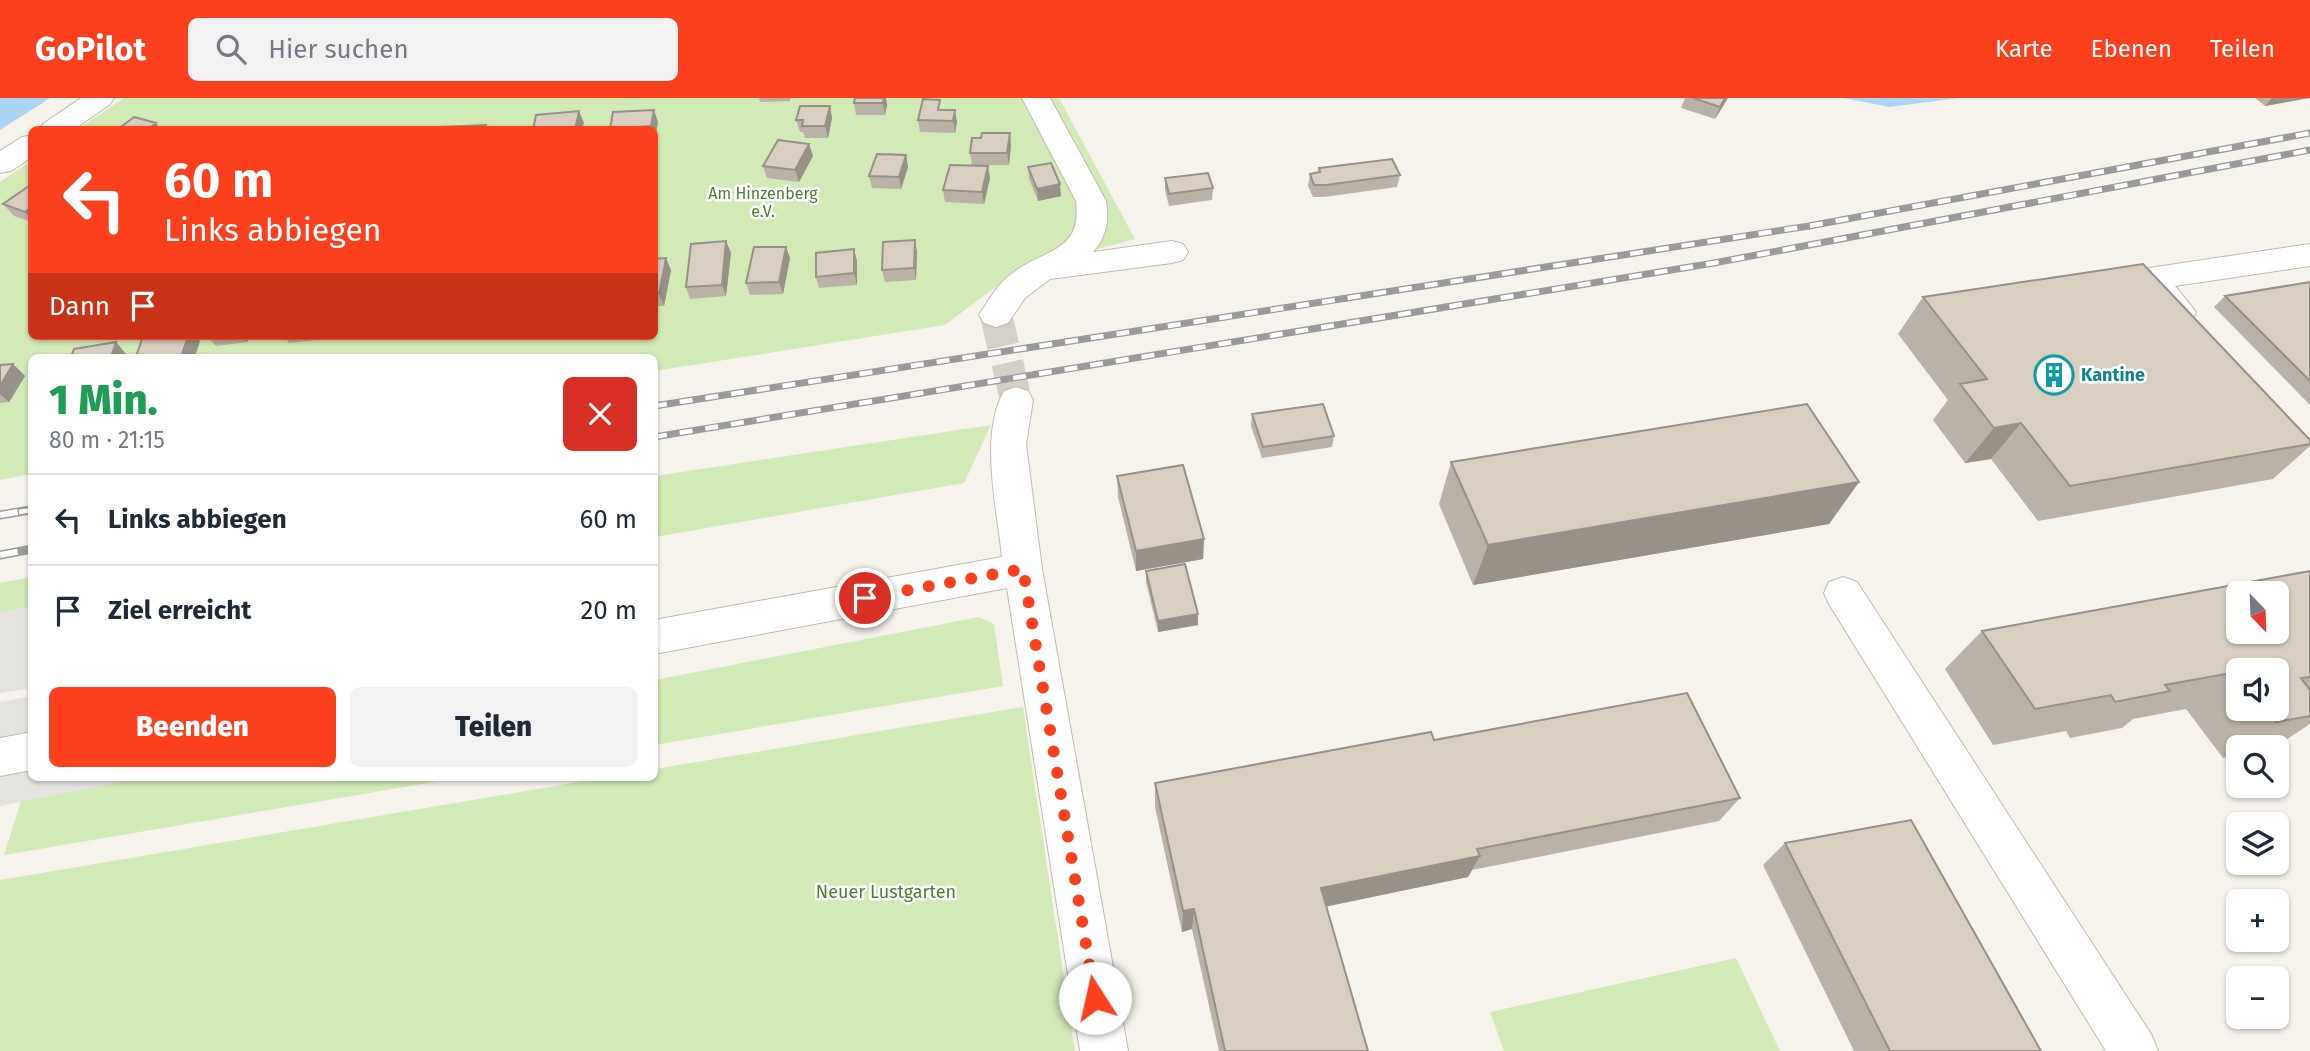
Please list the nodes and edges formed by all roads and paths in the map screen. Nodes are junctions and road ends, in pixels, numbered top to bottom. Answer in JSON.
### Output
{"nodes":[{"id":1,"x":100,"y":98,"type":"edge"},
{"id":2,"x":1036,"y":98,"type":"edge"},
{"id":3,"x":59,"y":126,"type":"edge"},
{"id":4,"x":28,"y":146,"type":"edge"},
{"id":5,"x":0,"y":164,"type":"edge"},
{"id":6,"x":1172,"y":252,"type":"dead end"},
{"id":7,"x":2310,"y":256,"type":"edge"},
{"id":8,"x":1046,"y":269,"type":"junction"},
{"id":9,"x":996,"y":315,"type":"dead end"},
{"id":10,"x":2197,"y":330,"type":"edge"},
{"id":11,"x":1016,"y":400,"type":"tunnel mouth"},
{"id":12,"x":1023,"y":569,"type":"junction"},
{"id":13,"x":1843,"y":593,"type":"dead end"},
{"id":14,"x":658,"y":636,"type":"edge"},
{"id":15,"x":28,"y":752,"type":"edge"},
{"id":16,"x":0,"y":757,"type":"edge"},
{"id":17,"x":1104,"y":1051,"type":"edge"},
{"id":18,"x":2134,"y":1051,"type":"edge"}],
"edges":[{"from":1,"to":3,"type":"street"},
{"from":2,"to":8,"type":"street"},
{"from":4,"to":5,"type":"street"},
{"from":6,"to":8,"type":"street"},
{"from":7,"to":10,"type":"street"},
{"from":8,"to":9,"type":"street"},
{"from":11,"to":12,"type":"street"},
{"from":12,"to":14,"type":"street"},
{"from":12,"to":17,"type":"street"},
{"from":13,"to":18,"type":"street"},
{"from":15,"to":16,"type":"street"}]}
